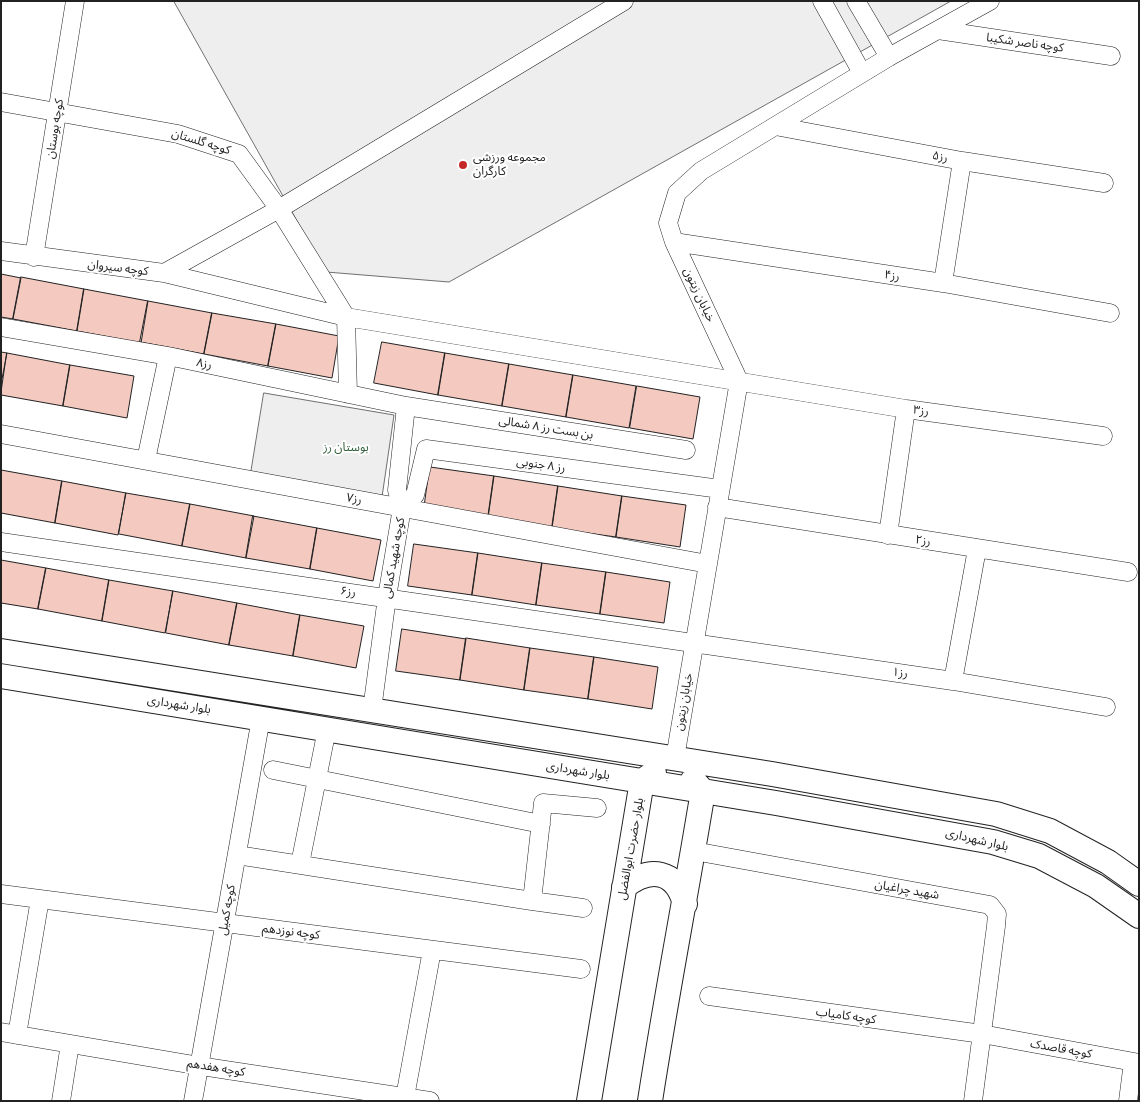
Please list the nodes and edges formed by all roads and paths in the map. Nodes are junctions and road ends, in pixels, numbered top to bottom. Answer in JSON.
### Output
{"nodes":[{"id":1,"x":75,"y":1,"type":"edge"},
{"id":2,"x":624,"y":1,"type":"edge"},
{"id":3,"x":822,"y":1,"type":"edge"},
{"id":4,"x":856,"y":1,"type":"edge"},
{"id":5,"x":990,"y":1,"type":"edge"},
{"id":6,"x":938,"y":30,"type":"junction"},
{"id":7,"x":1111,"y":56,"type":"dead end"},
{"id":8,"x":889,"y":57,"type":"junction"},
{"id":9,"x":862,"y":73,"type":"junction"},
{"id":10,"x":1,"y":102,"type":"edge"},
{"id":11,"x":59,"y":112,"type":"junction"},
{"id":12,"x":776,"y":126,"type":"junction"},
{"id":13,"x":962,"y":161,"type":"junction"},
{"id":14,"x":1104,"y":183,"type":"dead end"},
{"id":15,"x":279,"y":209,"type":"junction"},
{"id":16,"x":674,"y":242,"type":"junction"},
{"id":17,"x":1,"y":251,"type":"edge"},
{"id":18,"x":34,"y":257,"type":"junction"},
{"id":19,"x":164,"y":273,"type":"junction"},
{"id":20,"x":943,"y":283,"type":"junction"},
{"id":21,"x":1110,"y":313,"type":"dead end"},
{"id":22,"x":346,"y":317,"type":"junction"},
{"id":23,"x":1,"y":327,"type":"edge"},
{"id":24,"x":168,"y":356,"type":"junction"},
{"id":25,"x":739,"y":381,"type":"junction"},
{"id":26,"x":348,"y":394,"type":"junction"},
{"id":27,"x":406,"y":406,"type":"junction"},
{"id":28,"x":906,"y":409,"type":"junction"},
{"id":29,"x":1,"y":434,"type":"edge"},
{"id":30,"x":1103,"y":436,"type":"dead end"},
{"id":31,"x":686,"y":450,"type":"dead end"},
{"id":32,"x":146,"y":460,"type":"junction"},
{"id":33,"x":720,"y":489,"type":"junction"},
{"id":34,"x":717,"y":507,"type":"junction"},
{"id":35,"x":402,"y":508,"type":"junction"},
{"id":36,"x":888,"y":535,"type":"junction"},
{"id":37,"x":1,"y":542,"type":"edge"},
{"id":38,"x":977,"y":549,"type":"junction"},
{"id":39,"x":708,"y":564,"type":"junction"},
{"id":40,"x":1128,"y":572,"type":"dead end"},
{"id":41,"x":387,"y":597,"type":"junction"},
{"id":42,"x":694,"y":644,"type":"junction"},
{"id":43,"x":1,"y":651,"type":"edge"},
{"id":44,"x":1,"y":676,"type":"edge"},
{"id":45,"x":954,"y":681,"type":"junction"},
{"id":46,"x":1106,"y":707,"type":"dead end"},
{"id":47,"x":372,"y":710,"type":"junction"},
{"id":48,"x":261,"y":718,"type":"junction"},
{"id":49,"x":327,"y":730,"type":"junction"},
{"id":50,"x":674,"y":758,"type":"junction"},
{"id":51,"x":273,"y":770,"type":"dead end"},
{"id":52,"x":318,"y":779,"type":"junction"},
{"id":53,"x":642,"y":781,"type":"junction"},
{"id":54,"x":704,"y":791,"type":"junction"},
{"id":55,"x":597,"y":808,"type":"dead end"},
{"id":56,"x":541,"y":824,"type":"junction"},
{"id":57,"x":694,"y":851,"type":"junction"},
{"id":58,"x":237,"y":855,"type":"junction"},
{"id":59,"x":300,"y":864,"type":"junction"},
{"id":60,"x":1139,"y":884,"type":"edge"},
{"id":61,"x":624,"y":887,"type":"junction"},
{"id":62,"x":1,"y":894,"type":"edge"},
{"id":63,"x":40,"y":899,"type":"junction"},
{"id":64,"x":532,"y":901,"type":"junction"},
{"id":65,"x":685,"y":904,"type":"junction"},
{"id":66,"x":583,"y":908,"type":"dead end"},
{"id":67,"x":1139,"y":916,"type":"edge"},
{"id":68,"x":225,"y":923,"type":"junction"},
{"id":69,"x":432,"y":950,"type":"junction"},
{"id":70,"x":581,"y":970,"type":"dead end"},
{"id":71,"x":709,"y":996,"type":"dead end"},
{"id":72,"x":9,"y":1034,"type":"edge"},
{"id":73,"x":982,"y":1034,"type":"junction"},
{"id":74,"x":70,"y":1044,"type":"junction"},
{"id":75,"x":1136,"y":1062,"type":"edge"},
{"id":76,"x":200,"y":1066,"type":"junction"},
{"id":77,"x":360,"y":1095,"type":"edge"},
{"id":78,"x":404,"y":1097,"type":"junction"},
{"id":79,"x":61,"y":1101,"type":"edge"},
{"id":80,"x":194,"y":1101,"type":"edge"},
{"id":81,"x":430,"y":1101,"type":"edge"},
{"id":82,"x":588,"y":1101,"type":"edge"},
{"id":83,"x":650,"y":1101,"type":"edge"},
{"id":84,"x":973,"y":1101,"type":"edge"},
{"id":85,"x":1128,"y":1101,"type":"edge"}],
"edges":[{"from":1,"to":11,"type":"street","name":"کوچه بوستان"},
{"from":2,"to":15,"type":"street","name":"کوچه سیروان"},
{"from":3,"to":9,"type":"street"},
{"from":4,"to":8,"type":"street"},
{"from":5,"to":6,"type":"street","name":"خیابان زیتون"},
{"from":6,"to":7,"type":"street","name":"کوچه ناصر شکیبا"},
{"from":6,"to":8,"type":"street","name":"خیابان زیتون"},
{"from":8,"to":9,"type":"street","name":"خیابان زیتون"},
{"from":9,"to":12,"type":"street","name":"خیابان زیتون"},
{"from":10,"to":11,"type":"street","name":"کوچه گلستان"},
{"from":11,"to":15,"type":"street","name":"کوچه گلستان"},
{"from":11,"to":18,"type":"street","name":"کوچه بوستان"},
{"from":12,"to":13,"type":"street","name":"رز۵"},
{"from":12,"to":16,"type":"street","name":"خیابان زیتون"},
{"from":13,"to":14,"type":"street","name":"رز۵"},
{"from":13,"to":20,"type":"street"},
{"from":15,"to":19,"type":"street","name":"کوچه سیروان"},
{"from":15,"to":22,"type":"street","name":"کوچه گلستان"},
{"from":16,"to":20,"type":"street","name":"رز۴"},
{"from":16,"to":25,"type":"street","name":"خیابان زیتون"},
{"from":17,"to":18,"type":"street","name":"کوچه سیروان"},
{"from":18,"to":19,"type":"street","name":"کوچه سیروان"},
{"from":19,"to":22,"type":"street","name":"رز۳"},
{"from":20,"to":21,"type":"street","name":"رز۴"},
{"from":22,"to":25,"type":"street","name":"رز۳"},
{"from":22,"to":26,"type":"street"},
{"from":23,"to":24,"type":"street","name":"رز۸"},
{"from":24,"to":26,"type":"street","name":"رز۸"},
{"from":24,"to":32,"type":"street"},
{"from":25,"to":28,"type":"street","name":"رز۳"},
{"from":25,"to":33,"type":"street","name":"خیابان زیتون"},
{"from":26,"to":27,"type":"street","name":"رز۸"},
{"from":27,"to":31,"type":"street","name":"بن بست رز ۸ شمالی"},
{"from":27,"to":35,"type":"street","name":"کوچه شهید کمالی"},
{"from":28,"to":30,"type":"street","name":"رز۳"},
{"from":28,"to":36,"type":"street"},
{"from":29,"to":32,"type":"street","name":"رز۷"},
{"from":32,"to":35,"type":"street","name":"رز۷"},
{"from":33,"to":34,"type":"street","name":"خیابان زیتون"},
{"from":33,"to":35,"type":"street","name":"رز ۸ جنوبی"},
{"from":34,"to":36,"type":"street","name":"رز۲"},
{"from":34,"to":39,"type":"street","name":"خیابان زیتون"},
{"from":35,"to":39,"type":"street","name":"رز۷"},
{"from":35,"to":41,"type":"street","name":"کوچه شهید کمالی"},
{"from":36,"to":38,"type":"street","name":"رز۲"},
{"from":37,"to":41,"type":"street","name":"رز۶"},
{"from":38,"to":40,"type":"street","name":"رز۲"},
{"from":38,"to":45,"type":"street"},
{"from":39,"to":42,"type":"street","name":"خیابان زیتون"},
{"from":41,"to":42,"type":"street","name":"رز۶"},
{"from":41,"to":47,"type":"street","name":"کوچه شهید کمالی"},
{"from":42,"to":45,"type":"street","name":"رز۱"},
{"from":42,"to":50,"type":"street","name":"خیابان زیتون"},
{"from":43,"to":47,"type":"main road","name":"بلوار شهرداری"},
{"from":44,"to":48,"type":"main road","name":"بلوار شهرداری"},
{"from":45,"to":46,"type":"street","name":"رز۱"},
{"from":47,"to":50,"type":"main road","name":"بلوار شهرداری"},
{"from":48,"to":49,"type":"main road","name":"بلوار شهرداری"},
{"from":48,"to":58,"type":"street","name":"کوچه کمیل"},
{"from":49,"to":52,"type":"street"},
{"from":49,"to":53,"type":"main road","name":"بلوار شهرداری"},
{"from":50,"to":53,"type":"main road","name":"بلوار حضرت ابوالفضل"},
{"from":50,"to":54,"type":"main road"},
{"from":50,"to":60,"type":"main road","name":"بلوار شهرداری"},
{"from":51,"to":52,"type":"street"},
{"from":52,"to":56,"type":"street"},
{"from":52,"to":59,"type":"street"},
{"from":53,"to":54,"type":"main road","name":"بلوار شهرداری"},
{"from":53,"to":61,"type":"main road","name":"بلوار حضرت ابوالفضل"},
{"from":54,"to":57,"type":"main road"},
{"from":54,"to":67,"type":"main road","name":"بلوار شهرداری"},
{"from":55,"to":56,"type":"street"},
{"from":56,"to":64,"type":"street"},
{"from":57,"to":65,"type":"main road"},
{"from":57,"to":73,"type":"street","name":"شهید چراغیان"},
{"from":58,"to":59,"type":"street"},
{"from":58,"to":68,"type":"street","name":"کوچه کمیل"},
{"from":59,"to":64,"type":"street"},
{"from":61,"to":65,"type":"main road"},
{"from":61,"to":82,"type":"main road","name":"بلوار حضرت ابوالفضل"},
{"from":62,"to":63,"type":"street","name":"کوچه نوزدهم"},
{"from":63,"to":68,"type":"street","name":"کوچه نوزدهم"},
{"from":63,"to":72,"type":"street"},
{"from":64,"to":66,"type":"street"},
{"from":65,"to":83,"type":"main road"},
{"from":68,"to":69,"type":"street","name":"کوچه نوزدهم"},
{"from":68,"to":76,"type":"street","name":"کوچه کمیل"},
{"from":69,"to":70,"type":"street","name":"کوچه نوزدهم"},
{"from":69,"to":78,"type":"street"},
{"from":71,"to":73,"type":"street","name":"کوچه کامیاب"},
{"from":72,"to":74,"type":"street","name":"کوچه هفدهم"},
{"from":73,"to":75,"type":"street","name":"کوچه قاصدک"},
{"from":73,"to":84,"type":"street","name":"شهید چراغیان"},
{"from":74,"to":76,"type":"street","name":"کوچه هفدهم"},
{"from":74,"to":79,"type":"street"},
{"from":75,"to":85,"type":"street"},
{"from":76,"to":77,"type":"street","name":"کوچه هفدهم"},
{"from":76,"to":80,"type":"street","name":"کوچه کمیل"},
{"from":77,"to":78,"type":"street","name":"کوچه هفدهم"},
{"from":78,"to":81,"type":"street","name":"کوچه هفدهم"}]}
